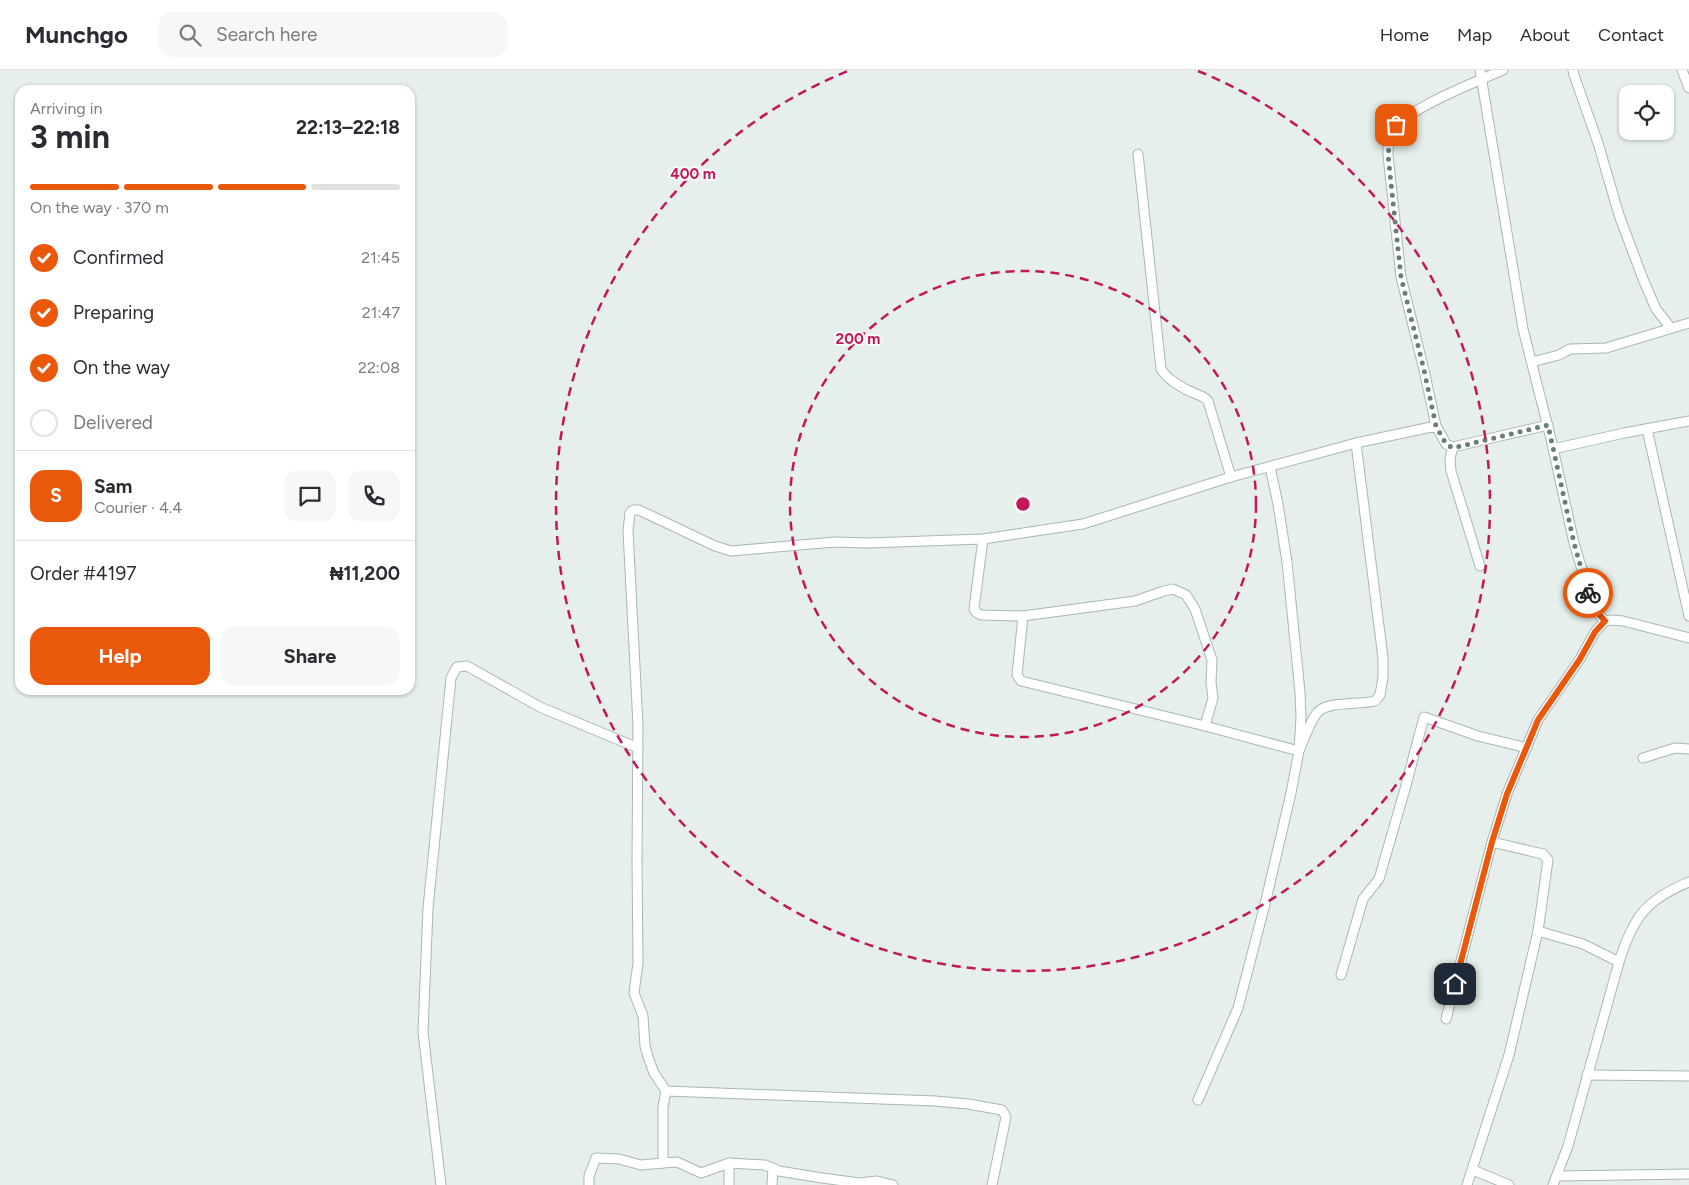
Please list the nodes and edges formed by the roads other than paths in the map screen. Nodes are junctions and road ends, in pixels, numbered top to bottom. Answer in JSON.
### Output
{"nodes":[{"id":1,"x":1503,"y":70,"type":"edge"},
{"id":2,"x":1574,"y":70,"type":"edge"},
{"id":3,"x":1682,"y":70,"type":"edge"},
{"id":4,"x":1481,"y":75,"type":"edge"},
{"id":5,"x":1689,"y":88,"type":"edge"},
{"id":6,"x":1138,"y":154,"type":"dead end"},
{"id":7,"x":1689,"y":323,"type":"edge"},
{"id":8,"x":1671,"y":328,"type":"junction"},
{"id":9,"x":1532,"y":362,"type":"junction"},
{"id":10,"x":1689,"y":420,"type":"edge"},
{"id":11,"x":1548,"y":425,"type":"junction"},
{"id":12,"x":1436,"y":426,"type":"junction"},
{"id":13,"x":1647,"y":429,"type":"junction"},
{"id":14,"x":1356,"y":443,"type":"junction"},
{"id":15,"x":1453,"y":448,"type":"junction"},
{"id":16,"x":1554,"y":449,"type":"junction"},
{"id":17,"x":1270,"y":467,"type":"junction"},
{"id":18,"x":1231,"y":477,"type":"junction"},
{"id":19,"x":983,"y":538,"type":"junction"},
{"id":20,"x":1480,"y":566,"type":"dead end"},
{"id":21,"x":1023,"y":616,"type":"junction"},
{"id":22,"x":1689,"y":616,"type":"edge"},
{"id":23,"x":1605,"y":621,"type":"junction"},
{"id":24,"x":1689,"y":638,"type":"edge"},
{"id":25,"x":1205,"y":726,"type":"junction"},
{"id":26,"x":638,"y":748,"type":"junction"},
{"id":27,"x":1527,"y":748,"type":"junction"},
{"id":28,"x":1689,"y":749,"type":"edge"},
{"id":29,"x":1299,"y":751,"type":"junction"},
{"id":30,"x":1643,"y":758,"type":"dead end"},
{"id":31,"x":1492,"y":842,"type":"junction"},
{"id":32,"x":1689,"y":882,"type":"edge"},
{"id":33,"x":1538,"y":931,"type":"junction"},
{"id":34,"x":1618,"y":962,"type":"junction"},
{"id":35,"x":1341,"y":975,"type":"dead end"},
{"id":36,"x":1446,"y":1019,"type":"dead end"},
{"id":37,"x":1587,"y":1075,"type":"junction"},
{"id":38,"x":1689,"y":1076,"type":"edge"},
{"id":39,"x":666,"y":1091,"type":"junction"},
{"id":40,"x":1198,"y":1100,"type":"dead end"},
{"id":41,"x":663,"y":1162,"type":"junction"},
{"id":42,"x":729,"y":1163,"type":"junction"},
{"id":43,"x":773,"y":1168,"type":"junction"},
{"id":44,"x":1473,"y":1170,"type":"junction"},
{"id":45,"x":1689,"y":1174,"type":"edge"},
{"id":46,"x":1558,"y":1176,"type":"junction"},
{"id":47,"x":441,"y":1185,"type":"edge"},
{"id":48,"x":589,"y":1185,"type":"edge"},
{"id":49,"x":729,"y":1185,"type":"edge"},
{"id":50,"x":772,"y":1185,"type":"edge"},
{"id":51,"x":893,"y":1185,"type":"edge"},
{"id":52,"x":992,"y":1185,"type":"edge"},
{"id":53,"x":1468,"y":1185,"type":"edge"},
{"id":54,"x":1509,"y":1185,"type":"edge"},
{"id":55,"x":1553,"y":1185,"type":"edge"}],
"edges":[{"from":1,"to":4,"type":"street"},
{"from":2,"to":8,"type":"street"},
{"from":3,"to":5,"type":"street"},
{"from":4,"to":9,"type":"street"},
{"from":4,"to":12,"type":"street"},
{"from":6,"to":18,"type":"street"},
{"from":7,"to":8,"type":"street"},
{"from":8,"to":9,"type":"street"},
{"from":9,"to":11,"type":"street"},
{"from":10,"to":13,"type":"street"},
{"from":11,"to":15,"type":"street"},
{"from":11,"to":16,"type":"street"},
{"from":12,"to":14,"type":"street"},
{"from":12,"to":15,"type":"street"},
{"from":13,"to":16,"type":"street"},
{"from":13,"to":22,"type":"street"},
{"from":14,"to":17,"type":"street"},
{"from":14,"to":29,"type":"street"},
{"from":15,"to":20,"type":"street"},
{"from":16,"to":23,"type":"street"},
{"from":17,"to":18,"type":"street"},
{"from":17,"to":29,"type":"street"},
{"from":18,"to":19,"type":"street"},
{"from":19,"to":21,"type":"street"},
{"from":19,"to":26,"type":"street"},
{"from":21,"to":25,"type":"street"},
{"from":21,"to":25,"type":"street"},
{"from":23,"to":24,"type":"street"},
{"from":23,"to":27,"type":"street"},
{"from":25,"to":29,"type":"street"},
{"from":26,"to":39,"type":"street"},
{"from":26,"to":47,"type":"street"},
{"from":27,"to":31,"type":"street"},
{"from":27,"to":35,"type":"street"},
{"from":28,"to":30,"type":"street"},
{"from":29,"to":40,"type":"street"},
{"from":31,"to":33,"type":"street"},
{"from":31,"to":36,"type":"street"},
{"from":32,"to":34,"type":"street"},
{"from":33,"to":34,"type":"street"},
{"from":33,"to":44,"type":"street"},
{"from":34,"to":37,"type":"street"},
{"from":37,"to":38,"type":"street"},
{"from":37,"to":46,"type":"street"},
{"from":39,"to":41,"type":"street"},
{"from":39,"to":52,"type":"street"},
{"from":41,"to":42,"type":"street"},
{"from":41,"to":48,"type":"street"},
{"from":42,"to":43,"type":"street"},
{"from":42,"to":49,"type":"street"},
{"from":43,"to":50,"type":"street"},
{"from":43,"to":51,"type":"street"},
{"from":44,"to":53,"type":"street"},
{"from":44,"to":54,"type":"street"},
{"from":45,"to":46,"type":"street"},
{"from":46,"to":55,"type":"street"}]}
